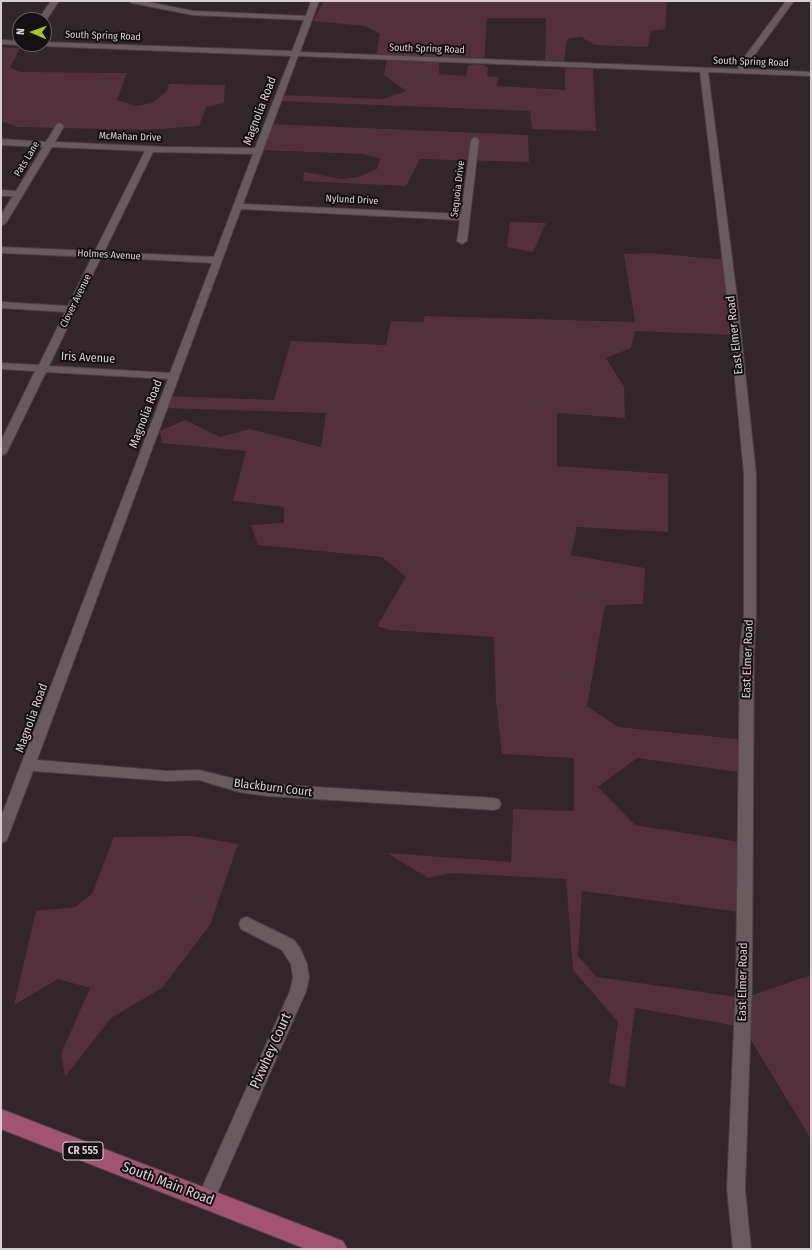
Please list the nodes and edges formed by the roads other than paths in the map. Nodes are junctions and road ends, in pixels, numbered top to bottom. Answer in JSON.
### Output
{"nodes":[{"id":1,"x":55,"y":1,"type":"edge"},
{"id":2,"x":132,"y":1,"type":"edge"},
{"id":3,"x":315,"y":1,"type":"edge"},
{"id":4,"x":790,"y":1,"type":"edge"},
{"id":5,"x":47,"y":12,"type":"edge"},
{"id":6,"x":309,"y":18,"type":"junction"},
{"id":7,"x":1,"y":42,"type":"edge"},
{"id":8,"x":12,"y":43,"type":"edge"},
{"id":9,"x":52,"y":44,"type":"edge"},
{"id":10,"x":295,"y":54,"type":"junction"},
{"id":11,"x":704,"y":70,"type":"junction"},
{"id":12,"x":740,"y":72,"type":"junction"},
{"id":13,"x":811,"y":74,"type":"edge"},
{"id":14,"x":60,"y":126,"type":"dead end"},
{"id":15,"x":475,"y":140,"type":"dead end"},
{"id":16,"x":1,"y":142,"type":"edge"},
{"id":17,"x":49,"y":145,"type":"junction"},
{"id":18,"x":150,"y":149,"type":"junction"},
{"id":19,"x":259,"y":151,"type":"junction"},
{"id":20,"x":1,"y":193,"type":"edge"},
{"id":21,"x":19,"y":194,"type":"junction"},
{"id":22,"x":238,"y":206,"type":"junction"},
{"id":23,"x":466,"y":217,"type":"junction"},
{"id":24,"x":1,"y":223,"type":"edge"},
{"id":25,"x":462,"y":241,"type":"dead end"},
{"id":26,"x":1,"y":250,"type":"edge"},
{"id":27,"x":99,"y":255,"type":"junction"},
{"id":28,"x":218,"y":260,"type":"junction"},
{"id":29,"x":1,"y":305,"type":"edge"},
{"id":30,"x":72,"y":309,"type":"junction"},
{"id":31,"x":1,"y":366,"type":"edge"},
{"id":32,"x":42,"y":369,"type":"junction"},
{"id":33,"x":174,"y":376,"type":"junction"},
{"id":34,"x":1,"y":452,"type":"edge"},
{"id":35,"x":28,"y":765,"type":"junction"},
{"id":36,"x":494,"y":804,"type":"dead end"},
{"id":37,"x":1,"y":837,"type":"edge"},
{"id":38,"x":247,"y":924,"type":"dead end"},
{"id":39,"x":1,"y":1119,"type":"edge"},
{"id":40,"x":206,"y":1199,"type":"junction"},
{"id":41,"x":335,"y":1249,"type":"edge"},
{"id":42,"x":742,"y":1249,"type":"edge"}],
"edges":[{"from":1,"to":5,"type":"street"},
{"from":2,"to":6,"type":"street"},
{"from":3,"to":6,"type":"street","name":"Magnolia Road"},
{"from":4,"to":12,"type":"street"},
{"from":6,"to":10,"type":"street","name":"Magnolia Road"},
{"from":7,"to":8,"type":"street"},
{"from":9,"to":10,"type":"street","name":"South Spring Road"},
{"from":10,"to":11,"type":"street","name":"South Spring Road"},
{"from":10,"to":19,"type":"street","name":"Magnolia Road"},
{"from":11,"to":12,"type":"street","name":"South Spring Road"},
{"from":11,"to":42,"type":"street","name":"East Elmer Road"},
{"from":12,"to":13,"type":"street","name":"South Spring Road"},
{"from":14,"to":17,"type":"street","name":"Pats Lane"},
{"from":15,"to":23,"type":"street","name":"Sequoia Drive"},
{"from":16,"to":17,"type":"street","name":"McMahan Drive"},
{"from":17,"to":18,"type":"street","name":"McMahan Drive"},
{"from":17,"to":21,"type":"street","name":"Pats Lane"},
{"from":18,"to":19,"type":"street","name":"McMahan Drive"},
{"from":18,"to":27,"type":"street","name":"Clover Avenue"},
{"from":19,"to":22,"type":"street","name":"Magnolia Road"},
{"from":20,"to":21,"type":"street"},
{"from":21,"to":24,"type":"street","name":"Pats Lane"},
{"from":22,"to":23,"type":"street","name":"Nylund Drive"},
{"from":22,"to":28,"type":"street","name":"Magnolia Road"},
{"from":23,"to":25,"type":"street","name":"Sequoia Drive"},
{"from":26,"to":27,"type":"street","name":"Holmes Avenue"},
{"from":27,"to":28,"type":"street","name":"Holmes Avenue"},
{"from":27,"to":30,"type":"street","name":"Clover Avenue"},
{"from":28,"to":33,"type":"street","name":"Magnolia Road"},
{"from":29,"to":30,"type":"street"},
{"from":30,"to":32,"type":"street","name":"Clover Avenue"},
{"from":31,"to":32,"type":"street","name":"Iris Avenue"},
{"from":32,"to":33,"type":"street","name":"Iris Avenue"},
{"from":32,"to":34,"type":"street","name":"Clover Avenue"},
{"from":33,"to":35,"type":"street","name":"Magnolia Road"},
{"from":35,"to":36,"type":"street","name":"Blackburn Court"},
{"from":35,"to":37,"type":"street","name":"Magnolia Road"},
{"from":38,"to":40,"type":"street","name":"Pixwhey Court"},
{"from":39,"to":40,"type":"main road","name":"South Main Road","number":"CR 555"},
{"from":40,"to":41,"type":"main road","name":"South Main Road","number":"CR 555"}]}
